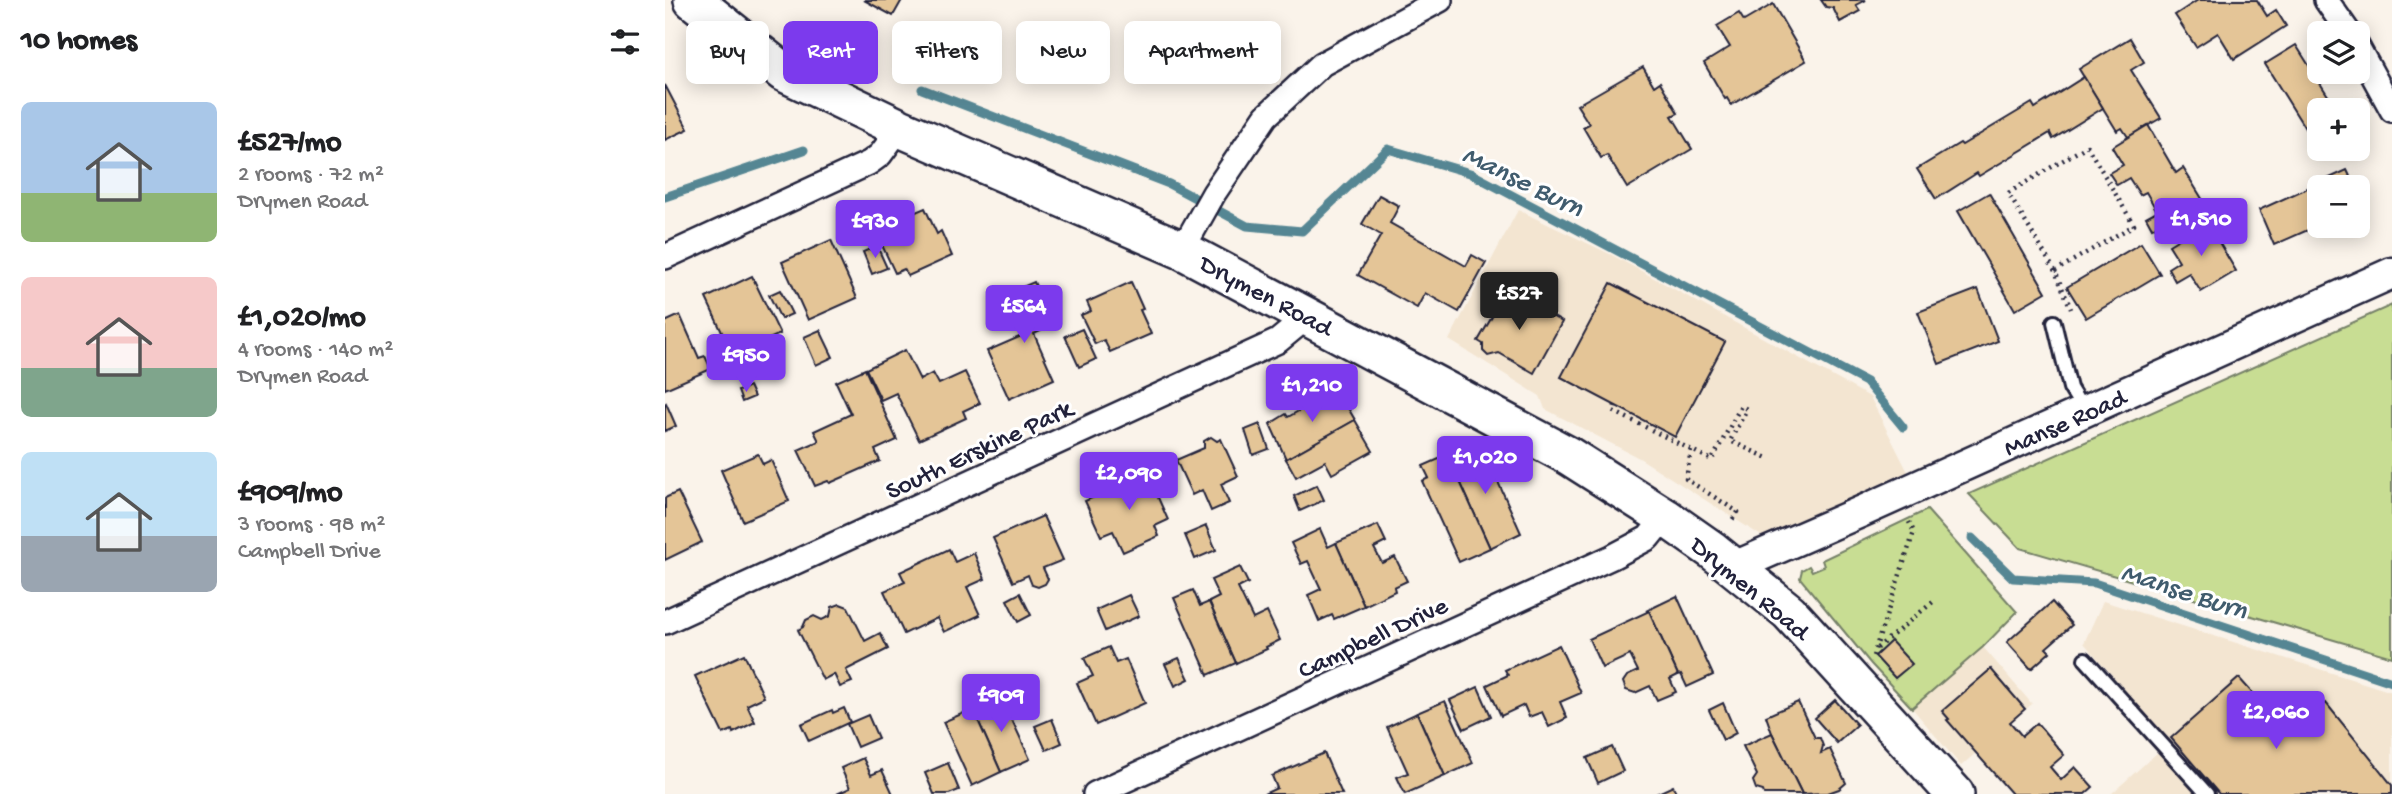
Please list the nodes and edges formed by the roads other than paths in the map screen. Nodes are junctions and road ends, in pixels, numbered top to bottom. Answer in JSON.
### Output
{"nodes":[{"id":1,"x":693,"y":0,"type":"edge"},
{"id":2,"x":1440,"y":0,"type":"edge"},
{"id":3,"x":2326,"y":0,"type":"edge"},
{"id":4,"x":2341,"y":21,"type":"edge"},
{"id":5,"x":2370,"y":70,"type":"edge"},
{"id":6,"x":2392,"y":110,"type":"edge"},
{"id":7,"x":900,"y":128,"type":"junction"},
{"id":8,"x":1189,"y":237,"type":"junction"},
{"id":9,"x":665,"y":257,"type":"edge"},
{"id":10,"x":2392,"y":272,"type":"edge"},
{"id":11,"x":1304,"y":313,"type":"junction"},
{"id":12,"x":2053,"y":323,"type":"road end"},
{"id":13,"x":2084,"y":412,"type":"junction"},
{"id":14,"x":1665,"y":517,"type":"junction"},
{"id":15,"x":1723,"y":558,"type":"junction"},
{"id":16,"x":665,"y":622,"type":"edge"},
{"id":17,"x":2085,"y":659,"type":"dead end"},
{"id":18,"x":1952,"y":793,"type":"edge"},
{"id":19,"x":1094,"y":794,"type":"edge"},
{"id":20,"x":2207,"y":794,"type":"edge"}],
"edges":[{"from":1,"to":7,"type":"main road","name":"Drymen Road"},
{"from":2,"to":8,"type":"street"},
{"from":3,"to":4,"type":"street"},
{"from":5,"to":6,"type":"street"},
{"from":7,"to":8,"type":"main road","name":"Drymen Road"},
{"from":7,"to":9,"type":"street"},
{"from":8,"to":11,"type":"main road","name":"Drymen Road"},
{"from":10,"to":13,"type":"street","name":"Manse Road"},
{"from":11,"to":14,"type":"main road","name":"Drymen Road"},
{"from":11,"to":16,"type":"street","name":"South Erskine Park"},
{"from":12,"to":13,"type":"lane"},
{"from":13,"to":15,"type":"street","name":"Manse Road"},
{"from":14,"to":15,"type":"main road","name":"Drymen Road"},
{"from":14,"to":19,"type":"street","name":"Campbell Drive"},
{"from":15,"to":18,"type":"main road","name":"Drymen Road"},
{"from":17,"to":20,"type":"lane"}]}
